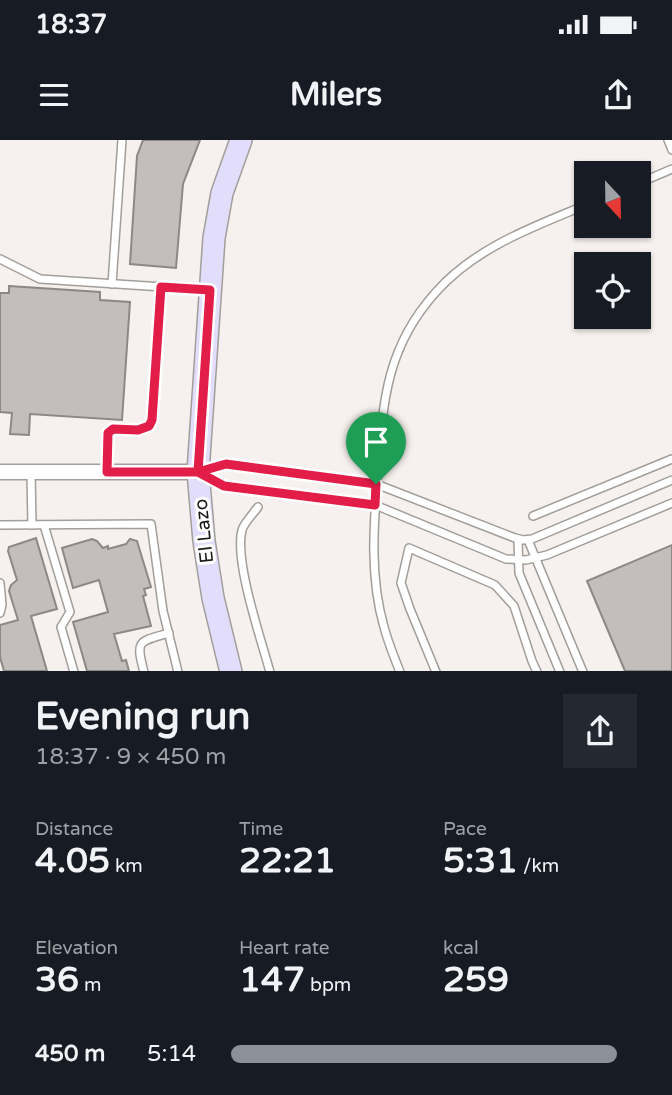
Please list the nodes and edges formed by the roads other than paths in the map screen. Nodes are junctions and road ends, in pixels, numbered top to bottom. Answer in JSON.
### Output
{"nodes":[{"id":1,"x":122,"y":140,"type":"edge"},
{"id":2,"x":241,"y":140,"type":"edge"},
{"id":3,"x":668,"y":140,"type":"edge"},
{"id":4,"x":672,"y":150,"type":"edge"},
{"id":5,"x":672,"y":169,"type":"edge"},
{"id":6,"x":651,"y":178,"type":"edge"},
{"id":7,"x":574,"y":210,"type":"edge"},
{"id":8,"x":0,"y":259,"type":"edge"},
{"id":9,"x":112,"y":284,"type":"junction"},
{"id":10,"x":161,"y":287,"type":"junction"},
{"id":11,"x":210,"y":290,"type":"junction"},
{"id":12,"x":672,"y":458,"type":"edge"},
{"id":13,"x":0,"y":472,"type":"edge"},
{"id":14,"x":31,"y":472,"type":"junction"},
{"id":15,"x":107,"y":472,"type":"junction"},
{"id":16,"x":198,"y":472,"type":"junction"},
{"id":17,"x":672,"y":480,"type":"edge"},
{"id":18,"x":376,"y":484,"type":"junction"},
{"id":19,"x":672,"y":503,"type":"edge"},
{"id":20,"x":375,"y":505,"type":"junction"},
{"id":21,"x":258,"y":508,"type":"dead end"},
{"id":22,"x":533,"y":516,"type":"dead end"},
{"id":23,"x":0,"y":525,"type":"edge"},
{"id":24,"x":32,"y":525,"type":"junction"},
{"id":25,"x":44,"y":525,"type":"junction"},
{"id":26,"x":518,"y":539,"type":"junction"},
{"id":27,"x":528,"y":540,"type":"junction"},
{"id":28,"x":536,"y":558,"type":"junction"},
{"id":29,"x":519,"y":559,"type":"junction"},
{"id":30,"x":0,"y":583,"type":"edge"},
{"id":31,"x":0,"y":612,"type":"edge"},
{"id":32,"x":169,"y":633,"type":"junction"},
{"id":33,"x":74,"y":671,"type":"edge"},
{"id":34,"x":144,"y":671,"type":"edge"},
{"id":35,"x":178,"y":671,"type":"edge"},
{"id":36,"x":231,"y":671,"type":"edge"},
{"id":37,"x":270,"y":671,"type":"edge"},
{"id":38,"x":400,"y":671,"type":"edge"},
{"id":39,"x":436,"y":671,"type":"edge"},
{"id":40,"x":537,"y":671,"type":"edge"},
{"id":41,"x":560,"y":671,"type":"edge"},
{"id":42,"x":583,"y":671,"type":"edge"}],
"edges":[{"from":1,"to":9,"type":"lane"},
{"from":2,"to":11,"type":"street","name":"El Lazo"},
{"from":3,"to":4,"type":"lane"},
{"from":5,"to":6,"type":"lane"},
{"from":7,"to":18,"type":"lane"},
{"from":8,"to":9,"type":"lane"},
{"from":9,"to":10,"type":"lane"},
{"from":10,"to":11,"type":"lane"},
{"from":10,"to":15,"type":"lane"},
{"from":11,"to":16,"type":"street","name":"El Lazo"},
{"from":12,"to":22,"type":"lane"},
{"from":13,"to":14,"type":"street"},
{"from":14,"to":15,"type":"street"},
{"from":14,"to":24,"type":"lane"},
{"from":15,"to":16,"type":"street"},
{"from":16,"to":18,"type":"lane"},
{"from":16,"to":20,"type":"lane"},
{"from":16,"to":36,"type":"street","name":"El Lazo"},
{"from":17,"to":27,"type":"lane"},
{"from":18,"to":20,"type":"lane"},
{"from":18,"to":26,"type":"lane"},
{"from":19,"to":28,"type":"lane"},
{"from":20,"to":29,"type":"lane"},
{"from":20,"to":38,"type":"lane"},
{"from":21,"to":37,"type":"lane"},
{"from":23,"to":24,"type":"lane"},
{"from":24,"to":25,"type":"lane"},
{"from":25,"to":32,"type":"lane"},
{"from":25,"to":33,"type":"lane"},
{"from":26,"to":27,"type":"lane"},
{"from":26,"to":29,"type":"lane"},
{"from":27,"to":28,"type":"lane"},
{"from":28,"to":29,"type":"lane"},
{"from":28,"to":42,"type":"lane"},
{"from":29,"to":41,"type":"lane"},
{"from":30,"to":31,"type":"lane"},
{"from":32,"to":34,"type":"lane"},
{"from":32,"to":35,"type":"lane"},
{"from":39,"to":40,"type":"lane"}]}
